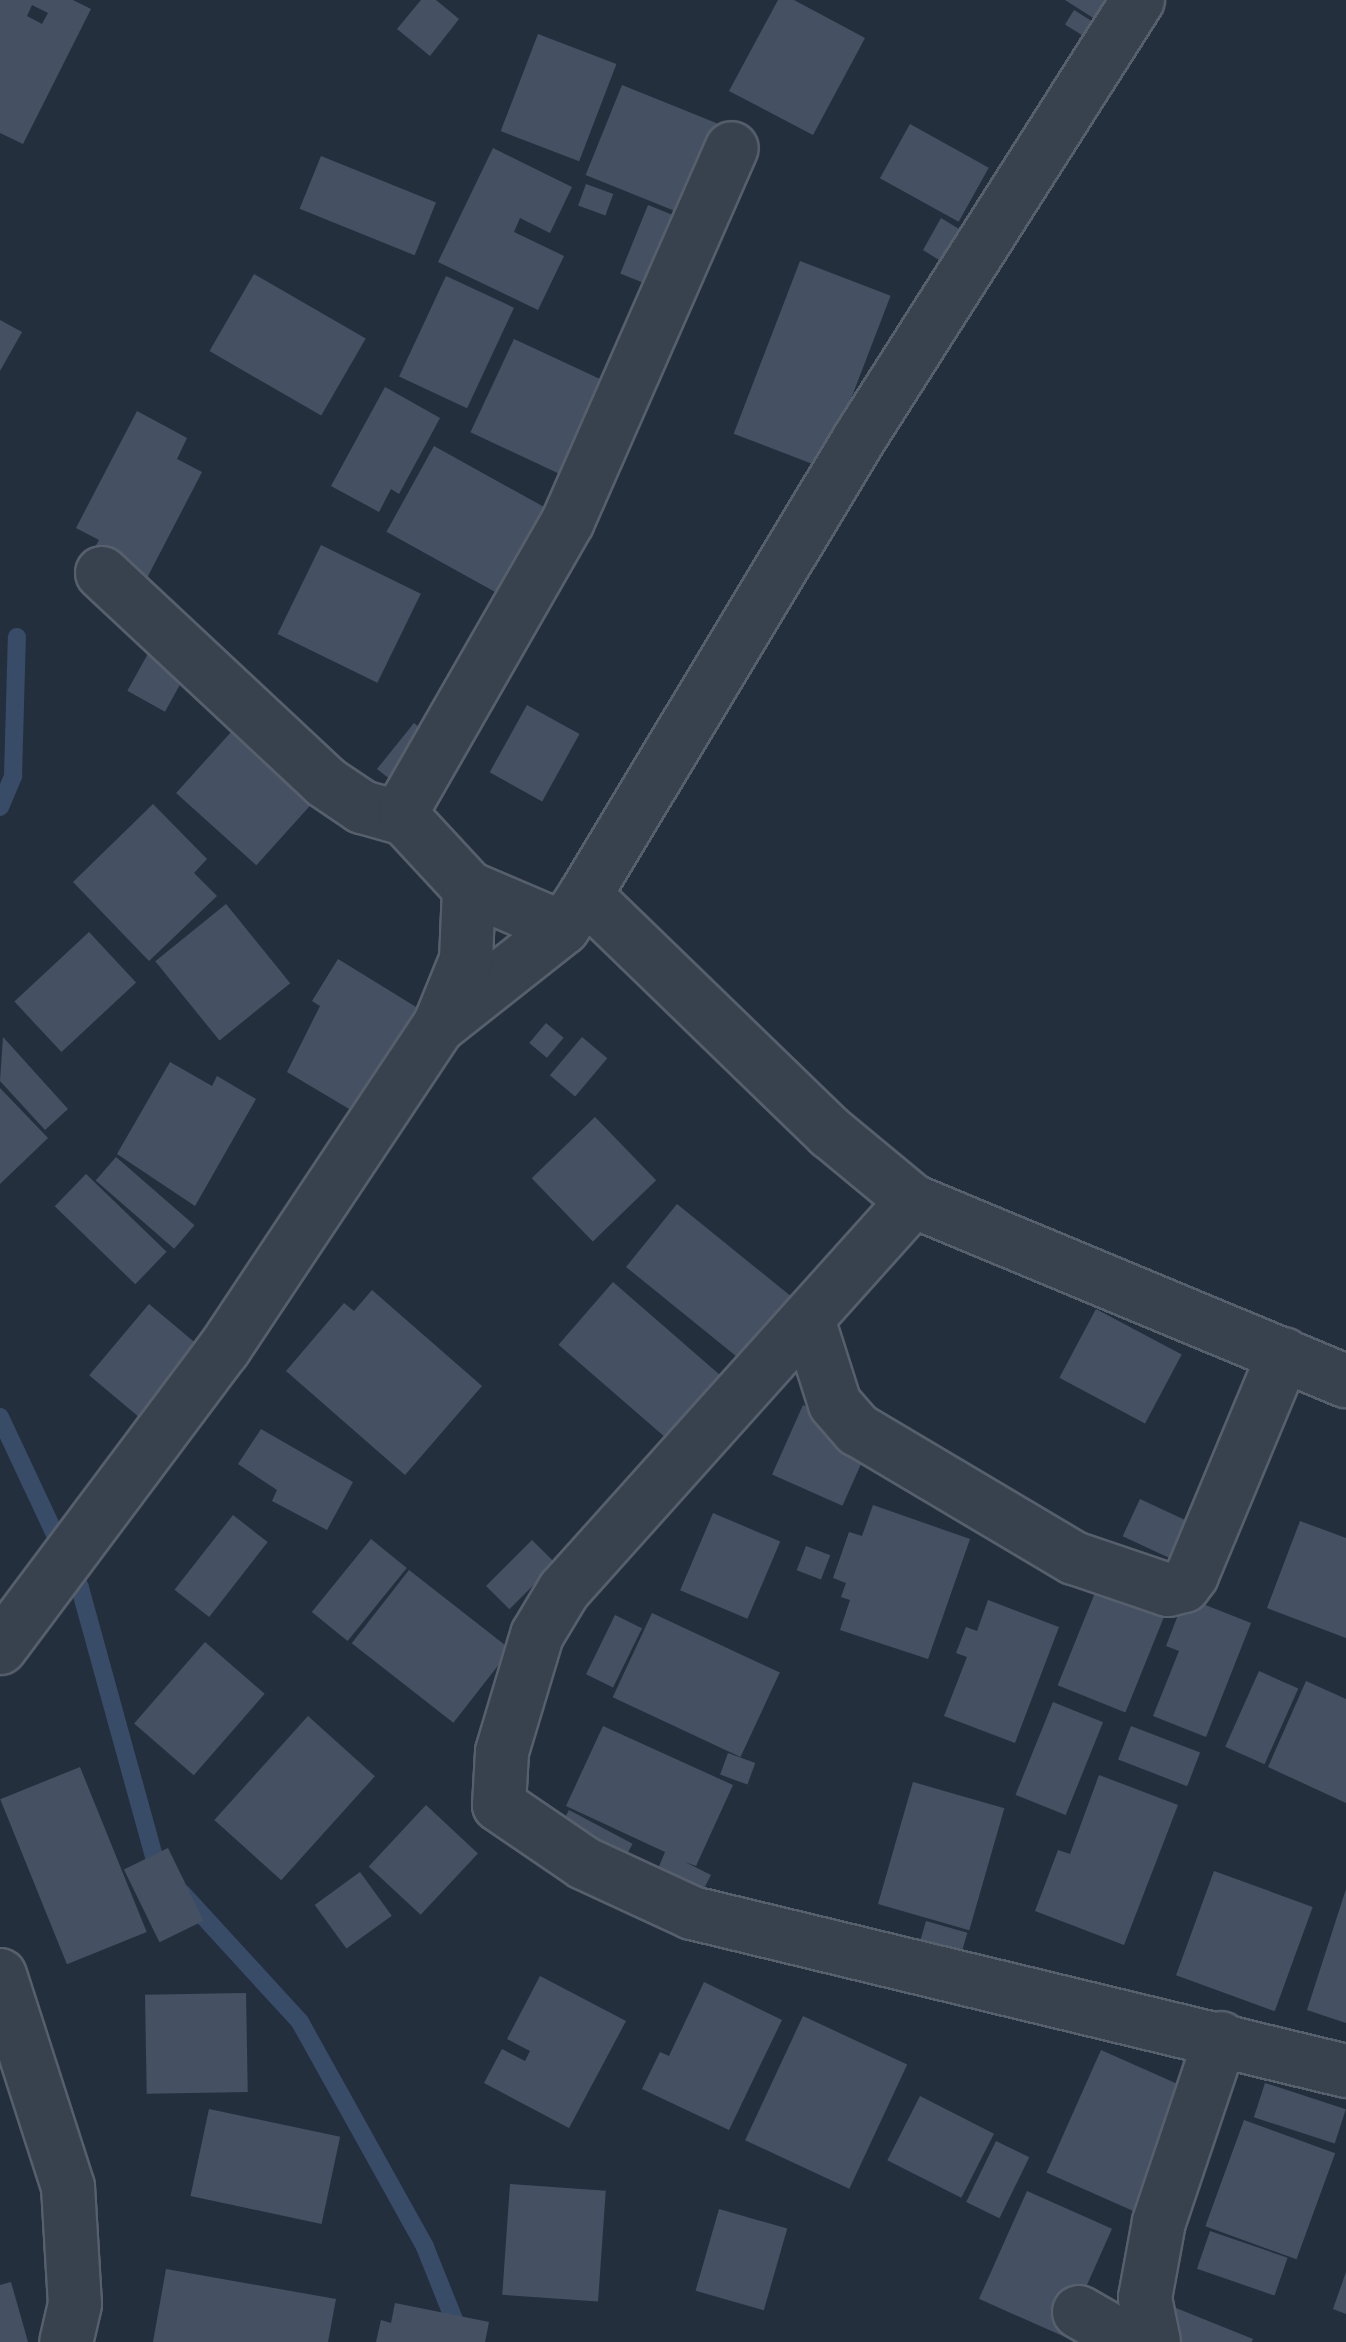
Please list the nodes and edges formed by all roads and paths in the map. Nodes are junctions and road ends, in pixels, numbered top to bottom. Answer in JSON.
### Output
{"nodes":[{"id":1,"x":1138,"y":0,"type":"edge"},
{"id":2,"x":732,"y":148,"type":"dead end"},
{"id":3,"x":102,"y":573,"type":"dead end"},
{"id":4,"x":406,"y":819,"type":"junction"},
{"id":5,"x":469,"y":888,"type":"junction"},
{"id":6,"x":574,"y":912,"type":"junction"},
{"id":7,"x":439,"y":1026,"type":"junction"},
{"id":8,"x":914,"y":1201,"type":"junction"},
{"id":9,"x":808,"y":1319,"type":"junction"},
{"id":10,"x":1284,"y":1354,"type":"junction"},
{"id":11,"x":1346,"y":1381,"type":"edge"},
{"id":12,"x":0,"y":1648,"type":"edge"},
{"id":13,"x":0,"y":1975,"type":"edge"},
{"id":14,"x":1221,"y":2038,"type":"junction"},
{"id":15,"x":1346,"y":2070,"type":"edge"},
{"id":16,"x":1079,"y":2312,"type":"dead end"},
{"id":17,"x":66,"y":2342,"type":"edge"},
{"id":18,"x":1131,"y":2342,"type":"edge"},
{"id":19,"x":1154,"y":2342,"type":"edge"}],
"edges":[{"from":1,"to":6,"type":"street"},
{"from":2,"to":4,"type":"street"},
{"from":3,"to":4,"type":"street"},
{"from":4,"to":5,"type":"street"},
{"from":5,"to":6,"type":"street"},
{"from":5,"to":7,"type":"street"},
{"from":6,"to":7,"type":"street"},
{"from":6,"to":8,"type":"street"},
{"from":7,"to":12,"type":"street"},
{"from":8,"to":9,"type":"street"},
{"from":8,"to":10,"type":"street"},
{"from":9,"to":10,"type":"street"},
{"from":9,"to":14,"type":"street"},
{"from":10,"to":11,"type":"street"},
{"from":13,"to":17,"type":"street"},
{"from":14,"to":15,"type":"street"},
{"from":14,"to":19,"type":"street"},
{"from":16,"to":18,"type":"street"}]}
